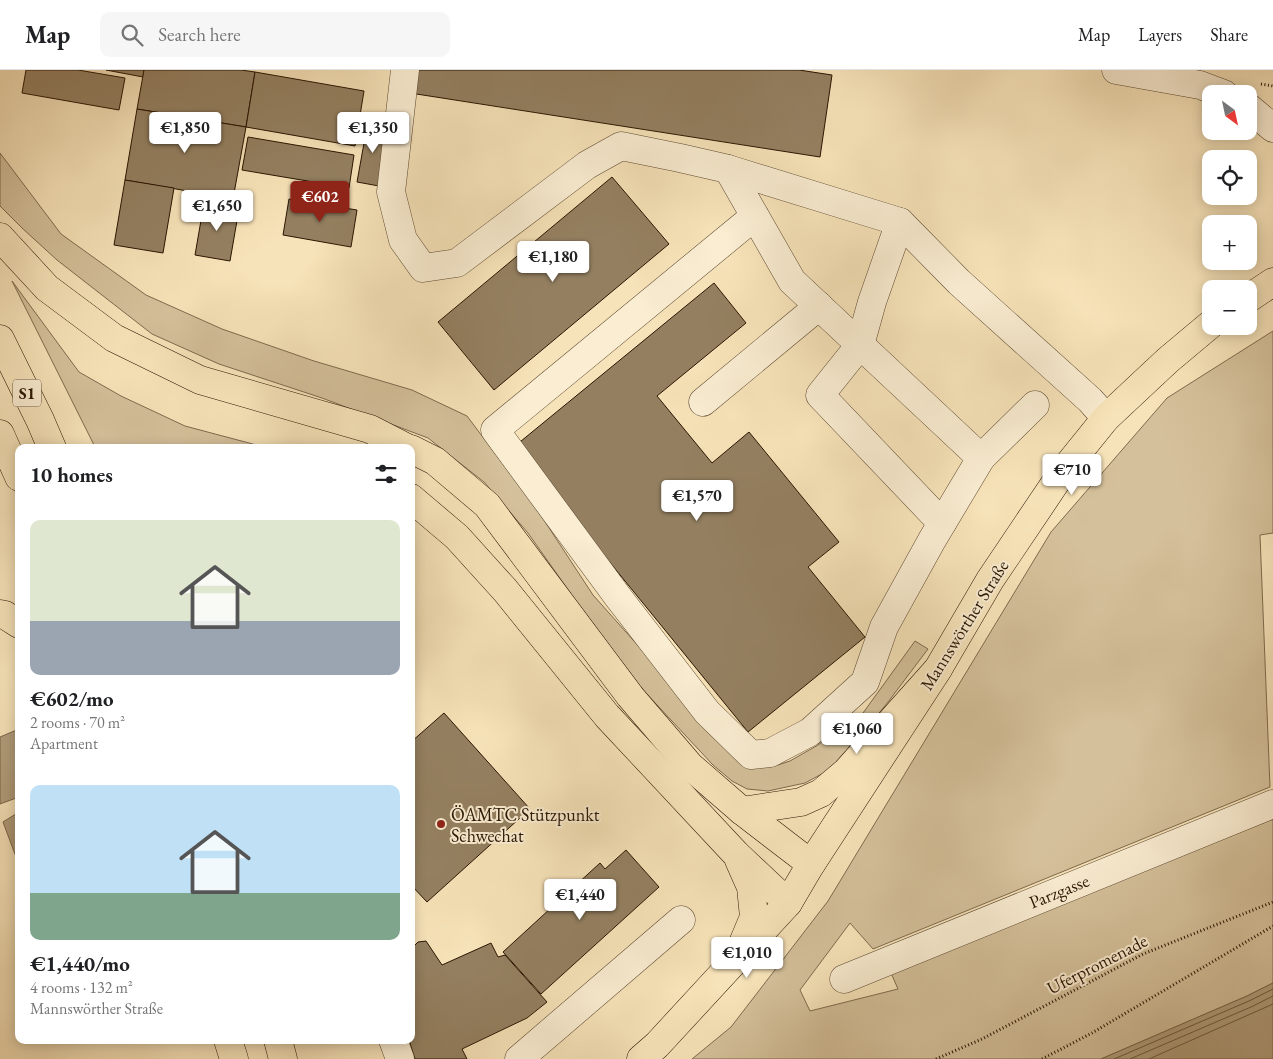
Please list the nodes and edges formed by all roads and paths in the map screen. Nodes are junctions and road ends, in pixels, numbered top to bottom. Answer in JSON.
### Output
{"nodes":[{"id":1,"x":406,"y":70,"type":"edge"},
{"id":2,"x":1116,"y":70,"type":"edge"},
{"id":3,"x":1202,"y":86,"type":"edge"},
{"id":4,"x":1258,"y":115,"type":"edge"},
{"id":5,"x":1273,"y":128,"type":"edge"},
{"id":6,"x":728,"y":169,"type":"junction"},
{"id":7,"x":754,"y":216,"type":"junction"},
{"id":8,"x":900,"y":222,"type":"junction"},
{"id":9,"x":0,"y":237,"type":"edge"},
{"id":10,"x":1273,"y":282,"type":"edge"},
{"id":11,"x":1257,"y":293,"type":"edge"},
{"id":12,"x":818,"y":306,"type":"junction"},
{"id":13,"x":1202,"y":332,"type":"edge"},
{"id":14,"x":0,"y":339,"type":"edge"},
{"id":15,"x":860,"y":345,"type":"junction"},
{"id":16,"x":703,"y":402,"type":"dead end"},
{"id":17,"x":1035,"y":405,"type":"dead end"},
{"id":18,"x":1106,"y":418,"type":"junction"},
{"id":19,"x":0,"y":434,"type":"edge"},
{"id":20,"x":50,"y":444,"type":"edge"},
{"id":21,"x":400,"y":444,"type":"edge"},
{"id":22,"x":415,"y":451,"type":"edge"},
{"id":23,"x":981,"y":458,"type":"junction"},
{"id":24,"x":15,"y":468,"type":"edge"},
{"id":25,"x":415,"y":501,"type":"edge"},
{"id":26,"x":942,"y":523,"type":"junction"},
{"id":27,"x":0,"y":614,"type":"edge"},
{"id":28,"x":15,"y":621,"type":"edge"},
{"id":29,"x":938,"y":669,"type":"junction"},
{"id":30,"x":1273,"y":804,"type":"edge"},
{"id":31,"x":742,"y":811,"type":"junction"},
{"id":32,"x":736,"y":854,"type":"junction"},
{"id":33,"x":812,"y":864,"type":"junction"},
{"id":34,"x":1273,"y":902,"type":"edge"},
{"id":35,"x":788,"y":903,"type":"junction"},
{"id":36,"x":681,"y":920,"type":"dead end"},
{"id":37,"x":1273,"y":926,"type":"edge"},
{"id":38,"x":736,"y":960,"type":"junction"},
{"id":39,"x":844,"y":979,"type":"dead end"},
{"id":40,"x":229,"y":1044,"type":"edge"},
{"id":41,"x":279,"y":1044,"type":"edge"},
{"id":42,"x":394,"y":1044,"type":"edge"},
{"id":43,"x":234,"y":1059,"type":"edge"},
{"id":44,"x":284,"y":1059,"type":"edge"},
{"id":45,"x":400,"y":1059,"type":"edge"},
{"id":46,"x":519,"y":1059,"type":"edge"},
{"id":47,"x":641,"y":1059,"type":"edge"},
{"id":48,"x":936,"y":1059,"type":"edge"},
{"id":49,"x":1042,"y":1059,"type":"edge"}],
"edges":[{"from":1,"to":6,"type":"street"},
{"from":2,"to":3,"type":"street"},
{"from":4,"to":5,"type":"street"},
{"from":6,"to":7,"type":"street"},
{"from":6,"to":8,"type":"street"},
{"from":7,"to":12,"type":"street"},
{"from":7,"to":26,"type":"street"},
{"from":8,"to":15,"type":"street"},
{"from":8,"to":18,"type":"street"},
{"from":9,"to":21,"type":"main road"},
{"from":10,"to":11,"type":"main road"},
{"from":12,"to":15,"type":"street"},
{"from":12,"to":16,"type":"street"},
{"from":13,"to":18,"type":"main road","name":"Mannswörther Straße"},
{"from":14,"to":20,"type":"main road","number":"S1"},
{"from":15,"to":23,"type":"street"},
{"from":15,"to":26,"type":"street"},
{"from":17,"to":23,"type":"street"},
{"from":18,"to":29,"type":"main road","name":"Mannswörther Straße"},
{"from":19,"to":24,"type":"main road"},
{"from":22,"to":31,"type":"main road"},
{"from":23,"to":26,"type":"street"},
{"from":25,"to":32,"type":"main road"},
{"from":27,"to":28,"type":"main road"},
{"from":29,"to":31,"type":"main road"},
{"from":29,"to":33,"type":"main road","name":"Mannswörther Straße"},
{"from":30,"to":39,"type":"street","name":"Parzgasse"},
{"from":31,"to":33,"type":"main road"},
{"from":32,"to":35,"type":"main road"},
{"from":32,"to":38,"type":"main road"},
{"from":33,"to":35,"type":"main road","name":"Mannswörther Straße"},
{"from":34,"to":48,"type":"path","name":"Uferpromenade"},
{"from":35,"to":38,"type":"main road","name":"Mannswörther Straße"},
{"from":36,"to":46,"type":"street"},
{"from":37,"to":49,"type":"path"},
{"from":38,"to":47,"type":"main road","name":"Mannswörther Straße"},
{"from":40,"to":43,"type":"main road"},
{"from":41,"to":44,"type":"main road"},
{"from":42,"to":45,"type":"street"}]}
